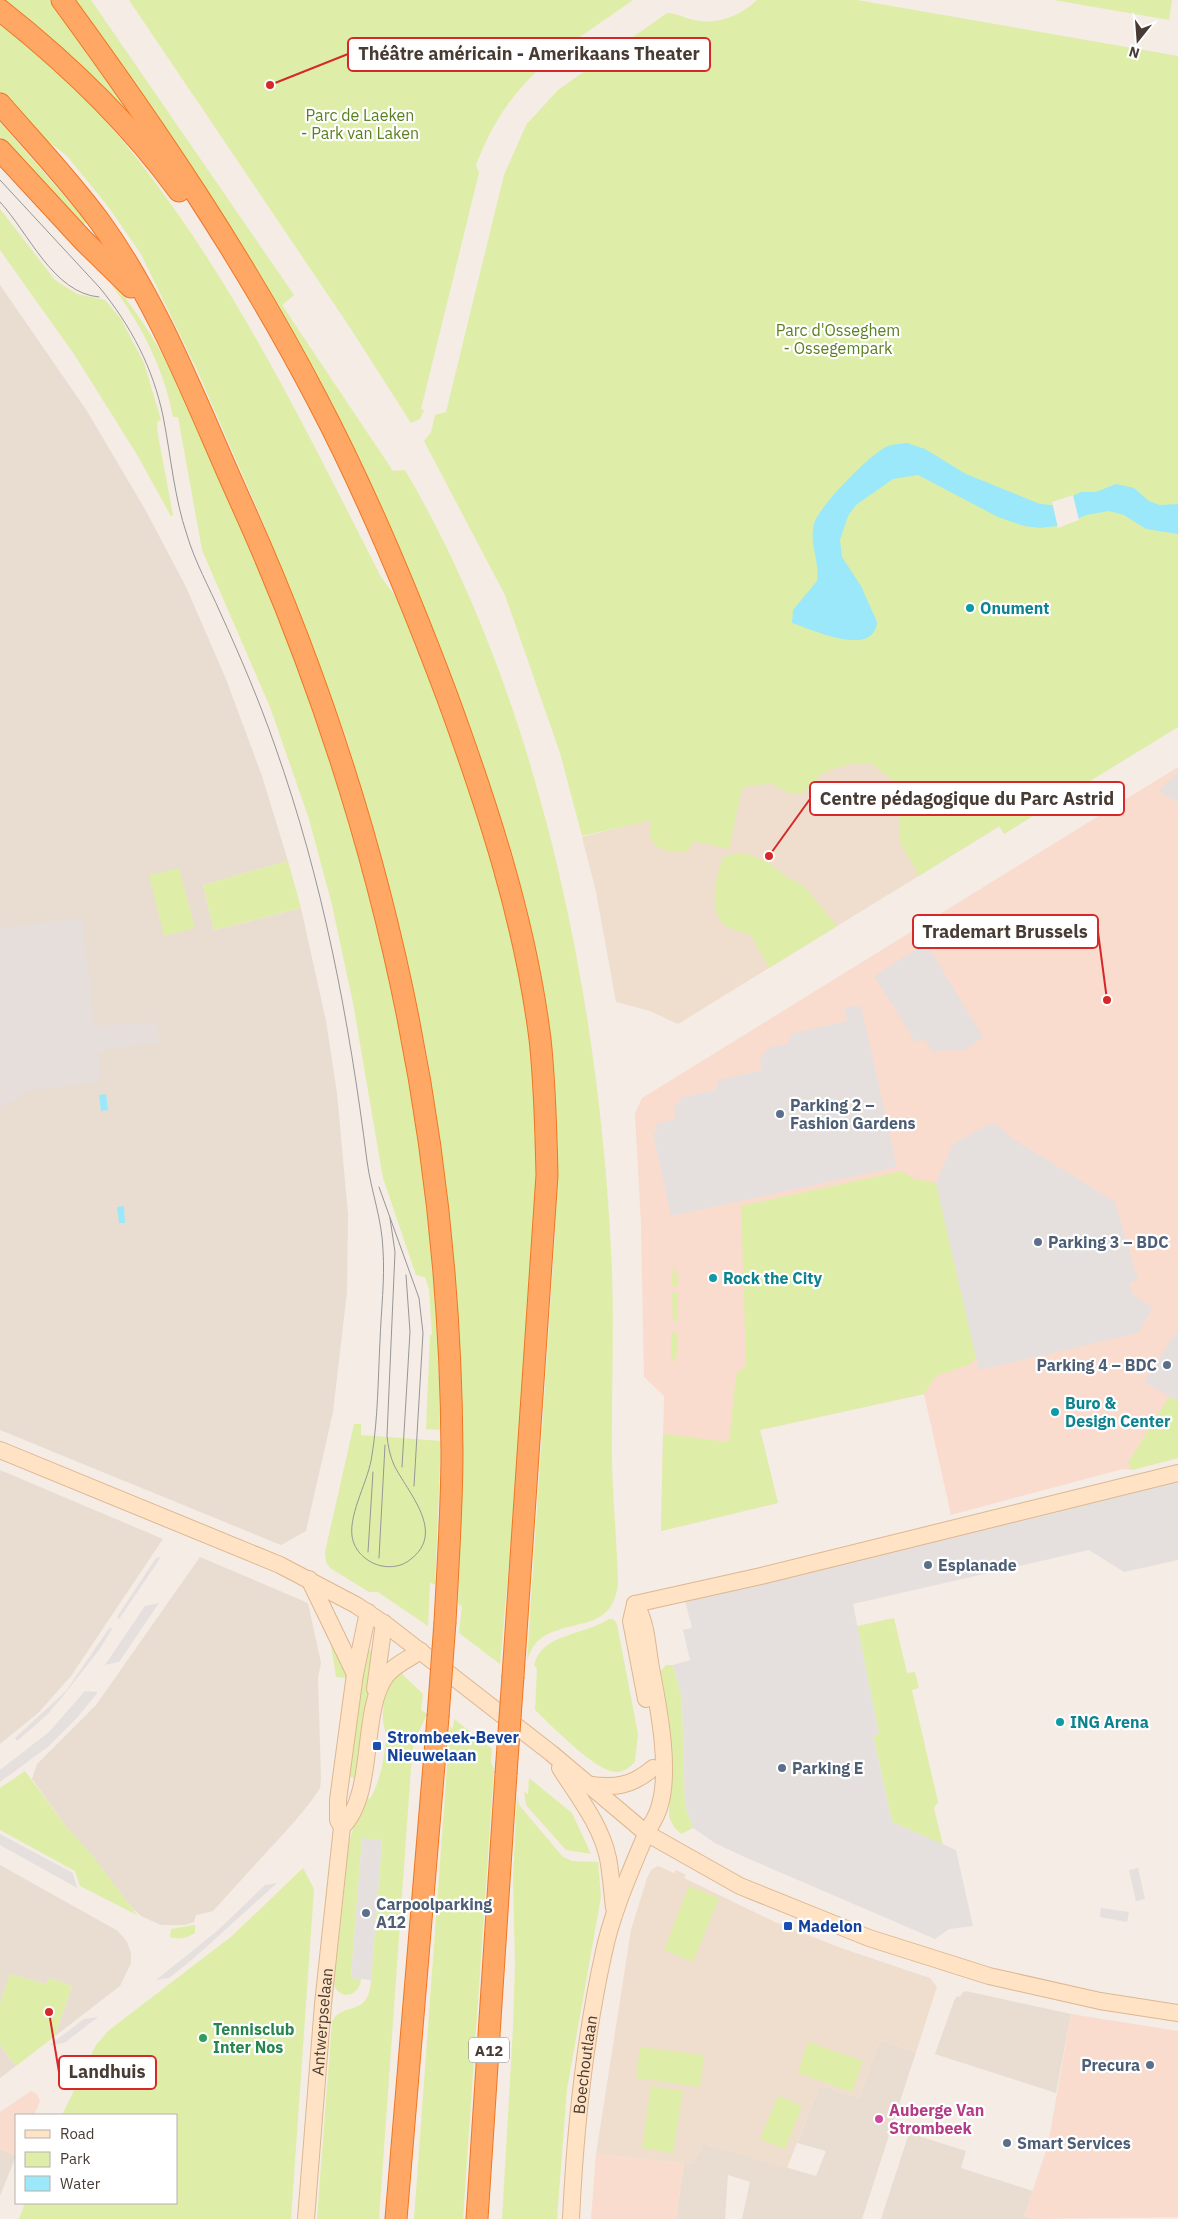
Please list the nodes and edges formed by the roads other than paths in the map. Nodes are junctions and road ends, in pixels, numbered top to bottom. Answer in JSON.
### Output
{"nodes":[{"id":1,"x":62,"y":0,"type":"edge"},
{"id":2,"x":0,"y":10,"type":"edge"},
{"id":3,"x":0,"y":104,"type":"edge"},
{"id":4,"x":0,"y":150,"type":"edge"},
{"id":5,"x":155,"y":313,"type":"junction"},
{"id":6,"x":336,"y":440,"type":"junction"},
{"id":7,"x":0,"y":1450,"type":"edge"},
{"id":8,"x":1178,"y":1473,"type":"edge"},
{"id":9,"x":309,"y":1579,"type":"junction"},
{"id":10,"x":635,"y":1604,"type":"junction"},
{"id":11,"x":368,"y":1612,"type":"junction"},
{"id":12,"x":384,"y":1623,"type":"junction"},
{"id":13,"x":421,"y":1651,"type":"junction"},
{"id":14,"x":355,"y":1674,"type":"junction"},
{"id":15,"x":375,"y":1706,"type":"junction"},
{"id":16,"x":551,"y":1753,"type":"junction"},
{"id":17,"x":653,"y":1768,"type":"junction"},
{"id":18,"x":587,"y":1784,"type":"junction"},
{"id":19,"x":342,"y":1827,"type":"junction"},
{"id":20,"x":646,"y":1833,"type":"junction"},
{"id":21,"x":614,"y":1914,"type":"junction"},
{"id":22,"x":1178,"y":2013,"type":"edge"},
{"id":23,"x":399,"y":2175,"type":"junction"},
{"id":24,"x":478,"y":2215,"type":"edge"},
{"id":25,"x":306,"y":2219,"type":"edge"},
{"id":26,"x":391,"y":2219,"type":"edge"},
{"id":27,"x":396,"y":2219,"type":"edge"},
{"id":28,"x":571,"y":2219,"type":"edge"}],
"edges":[{"from":1,"to":6,"type":"highway"},
{"from":2,"to":6,"type":"highway"},
{"from":3,"to":5,"type":"highway"},
{"from":4,"to":5,"type":"highway"},
{"from":5,"to":23,"type":"highway","bridge":true},
{"from":6,"to":24,"type":"highway","number":"A12","bridge":true},
{"from":7,"to":9,"type":"main road"},
{"from":8,"to":10,"type":"main road"},
{"from":9,"to":11,"type":"main road"},
{"from":9,"to":14,"type":"main road"},
{"from":10,"to":17,"type":"main road"},
{"from":10,"to":20,"type":"main road"},
{"from":11,"to":12,"type":"main road"},
{"from":11,"to":14,"type":"main road","name":"Antwerpselaan"},
{"from":12,"to":13,"type":"main road"},
{"from":12,"to":15,"type":"main road","name":"Antwerpselaan"},
{"from":13,"to":15,"type":"main road","name":"Antwerpselaan"},
{"from":13,"to":16,"type":"main road"},
{"from":14,"to":19,"type":"main road","name":"Antwerpselaan"},
{"from":15,"to":19,"type":"main road","name":"Antwerpselaan"},
{"from":16,"to":18,"type":"main road"},
{"from":16,"to":21,"type":"main road","name":"Boechoutlaan"},
{"from":17,"to":18,"type":"main road"},
{"from":17,"to":20,"type":"main road"},
{"from":18,"to":20,"type":"main road"},
{"from":19,"to":25,"type":"main road","name":"Antwerpselaan"},
{"from":20,"to":21,"type":"main road","name":"Boechoutlaan"},
{"from":20,"to":22,"type":"main road"},
{"from":21,"to":28,"type":"main road","name":"Boechoutlaan"},
{"from":23,"to":26,"type":"highway"},
{"from":23,"to":27,"type":"highway"}]}
